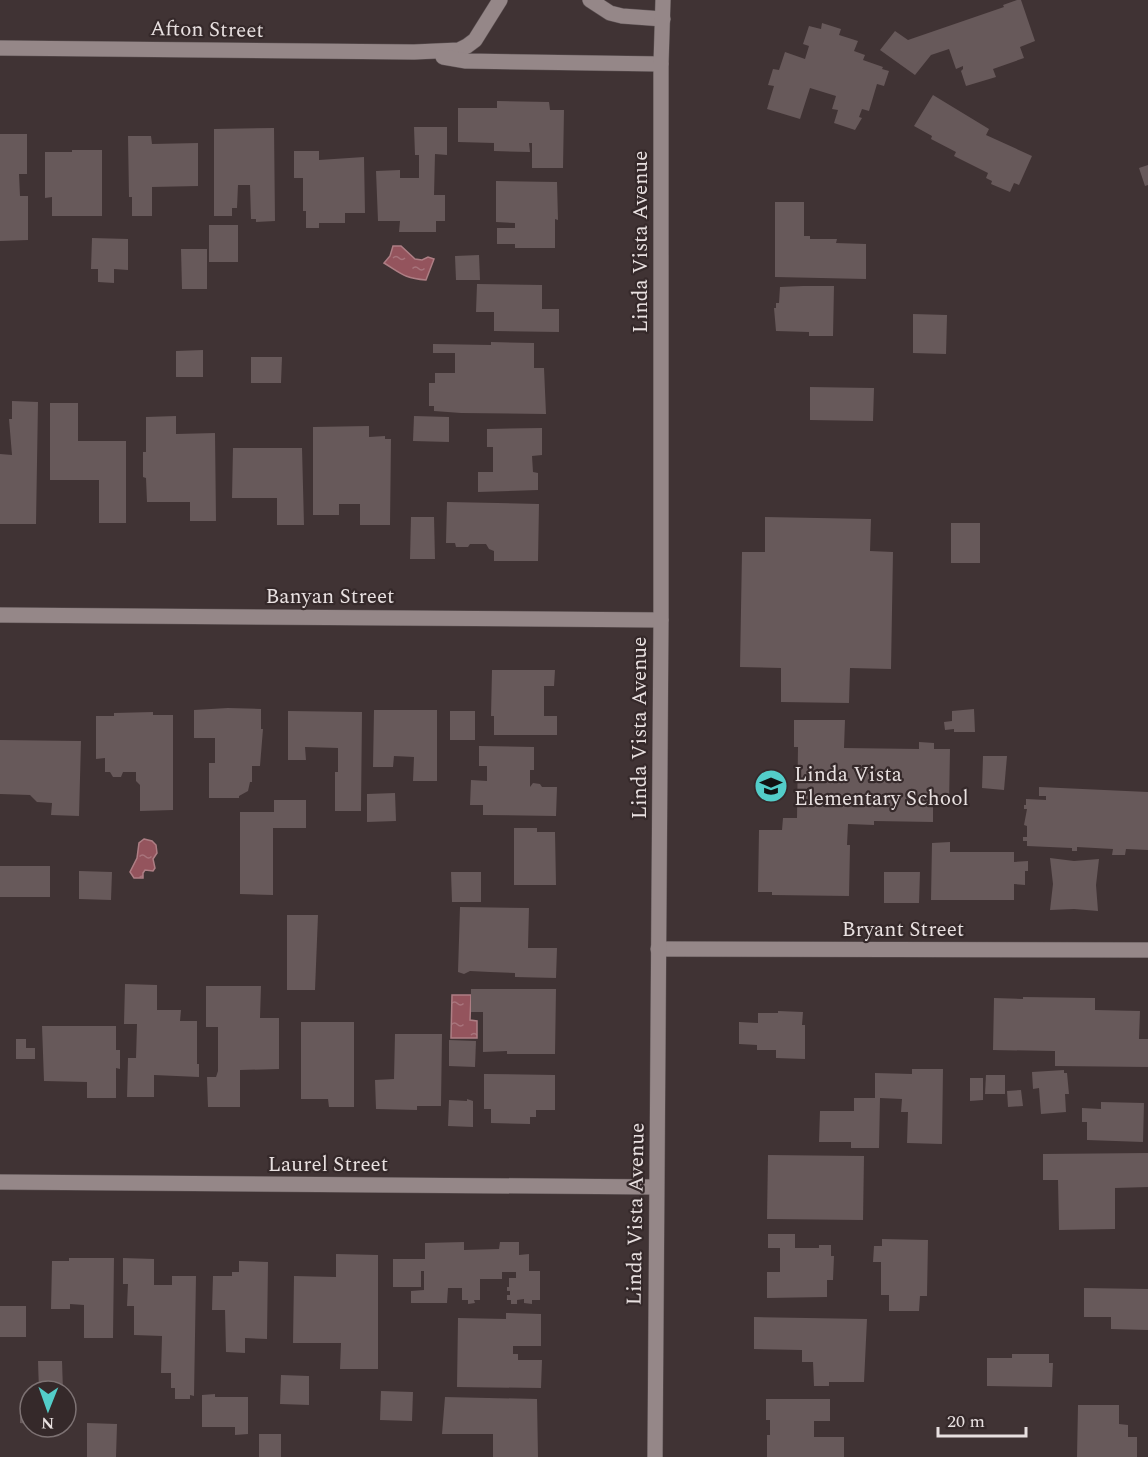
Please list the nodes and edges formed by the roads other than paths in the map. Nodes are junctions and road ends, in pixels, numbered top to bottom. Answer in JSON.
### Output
{"nodes":[{"id":1,"x":500,"y":0,"type":"edge"},
{"id":2,"x":590,"y":0,"type":"edge"},
{"id":3,"x":663,"y":0,"type":"edge"},
{"id":4,"x":663,"y":19,"type":"junction"},
{"id":5,"x":0,"y":48,"type":"edge"},
{"id":6,"x":414,"y":52,"type":"junction"},
{"id":7,"x":661,"y":64,"type":"junction"},
{"id":8,"x":0,"y":615,"type":"edge"},
{"id":9,"x":661,"y":620,"type":"junction"},
{"id":10,"x":658,"y":950,"type":"junction"},
{"id":11,"x":1148,"y":950,"type":"edge"},
{"id":12,"x":0,"y":1182,"type":"edge"},
{"id":13,"x":656,"y":1187,"type":"junction"},
{"id":14,"x":654,"y":1457,"type":"edge"}],
"edges":[{"from":1,"to":6,"type":"street","name":"Afton Street"},
{"from":2,"to":4,"type":"street"},
{"from":3,"to":4,"type":"street","name":"Linda Vista Avenue"},
{"from":4,"to":7,"type":"street","name":"Linda Vista Avenue"},
{"from":5,"to":6,"type":"street","name":"Afton Street"},
{"from":6,"to":7,"type":"street","name":"Afton Street"},
{"from":7,"to":9,"type":"street","name":"Linda Vista Avenue"},
{"from":8,"to":9,"type":"street","name":"Banyan Street"},
{"from":9,"to":10,"type":"street","name":"Linda Vista Avenue"},
{"from":10,"to":11,"type":"street","name":"Bryant Street"},
{"from":10,"to":13,"type":"street","name":"Linda Vista Avenue"},
{"from":12,"to":13,"type":"street","name":"Laurel Street"},
{"from":13,"to":14,"type":"street","name":"Linda Vista Avenue"}]}
